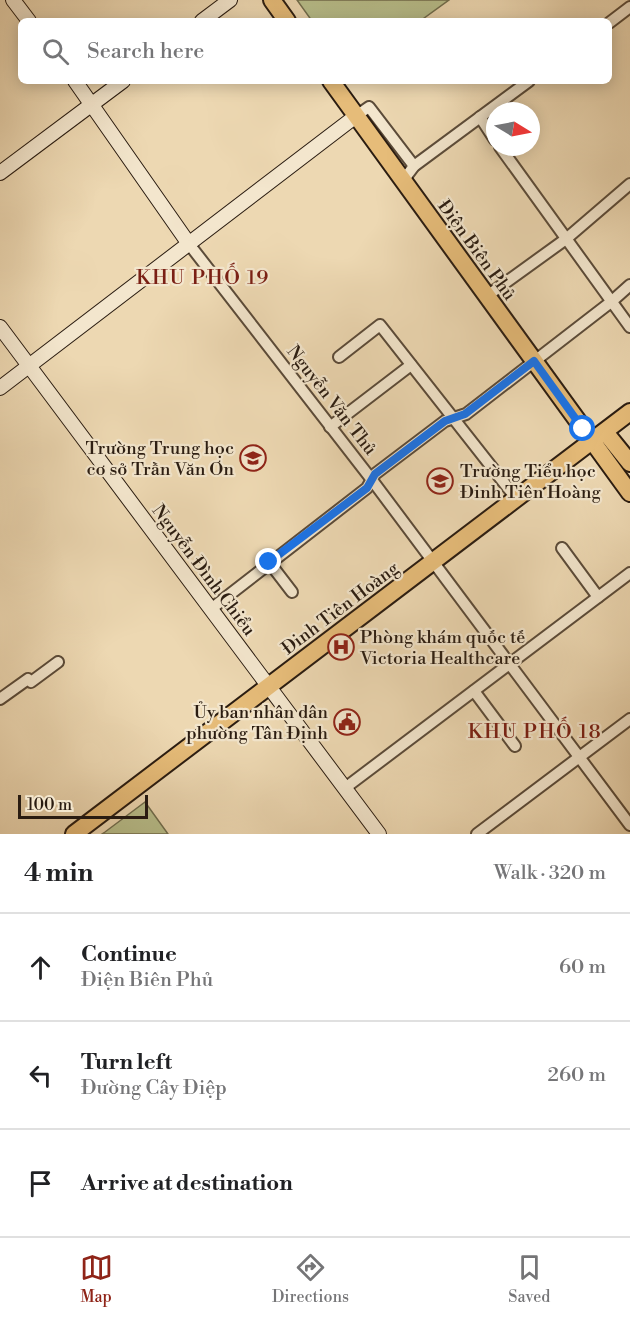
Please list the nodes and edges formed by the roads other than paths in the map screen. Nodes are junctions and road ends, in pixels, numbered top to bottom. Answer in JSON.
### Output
{"nodes":[{"id":1,"x":13,"y":0,"type":"edge"},
{"id":2,"x":230,"y":0,"type":"edge"},
{"id":3,"x":272,"y":0,"type":"edge"},
{"id":4,"x":630,"y":7,"type":"edge"},
{"id":5,"x":27,"y":18,"type":"edge"},
{"id":6,"x":206,"y":18,"type":"edge"},
{"id":7,"x":285,"y":18,"type":"edge"},
{"id":8,"x":612,"y":21,"type":"edge"},
{"id":9,"x":77,"y":84,"type":"edge"},
{"id":10,"x":119,"y":84,"type":"edge"},
{"id":11,"x":332,"y":84,"type":"edge"},
{"id":12,"x":525,"y":84,"type":"edge"},
{"id":13,"x":92,"y":104,"type":"junction"},
{"id":14,"x":356,"y":116,"type":"junction"},
{"id":15,"x":480,"y":117,"type":"junction"},
{"id":16,"x":486,"y":126,"type":"edge"},
{"id":17,"x":506,"y":156,"type":"edge"},
{"id":18,"x":414,"y":166,"type":"junction"},
{"id":19,"x":0,"y":173,"type":"edge"},
{"id":20,"x":404,"y":182,"type":"junction"},
{"id":21,"x":630,"y":184,"type":"edge"},
{"id":22,"x":566,"y":239,"type":"junction"},
{"id":23,"x":189,"y":244,"type":"junction"},
{"id":24,"x":630,"y":285,"type":"edge"},
{"id":25,"x":487,"y":296,"type":"junction"},
{"id":26,"x":611,"y":302,"type":"junction"},
{"id":27,"x":0,"y":327,"type":"edge"},
{"id":28,"x":630,"y":327,"type":"edge"},
{"id":29,"x":339,"y":357,"type":"dead end"},
{"id":30,"x":534,"y":361,"type":"junction"},
{"id":31,"x":411,"y":365,"type":"junction"},
{"id":32,"x":29,"y":366,"type":"junction"},
{"id":33,"x":0,"y":388,"type":"edge"},
{"id":34,"x":630,"y":412,"type":"edge"},
{"id":35,"x":453,"y":419,"type":"junction"},
{"id":36,"x":330,"y":427,"type":"junction"},
{"id":37,"x":599,"y":437,"type":"junction"},
{"id":38,"x":628,"y":459,"type":"edge"},
{"id":39,"x":611,"y":467,"type":"junction"},
{"id":40,"x":372,"y":480,"type":"junction"},
{"id":41,"x":630,"y":493,"type":"edge"},
{"id":42,"x":516,"y":498,"type":"junction"},
{"id":43,"x":562,"y":548,"type":"dead end"},
{"id":44,"x":269,"y":562,"type":"junction"},
{"id":45,"x":433,"y":563,"type":"junction"},
{"id":46,"x":630,"y":573,"type":"edge"},
{"id":47,"x":292,"y":592,"type":"dead end"},
{"id":48,"x":598,"y":597,"type":"junction"},
{"id":49,"x":211,"y":609,"type":"junction"},
{"id":50,"x":58,"y":662,"type":"dead end"},
{"id":51,"x":510,"y":664,"type":"junction"},
{"id":52,"x":269,"y":686,"type":"junction"},
{"id":53,"x":474,"y":691,"type":"junction"},
{"id":54,"x":0,"y":699,"type":"edge"},
{"id":55,"x":630,"y":719,"type":"edge"},
{"id":56,"x":516,"y":746,"type":"dead end"},
{"id":57,"x":578,"y":757,"type":"junction"},
{"id":58,"x":345,"y":788,"type":"junction"},
{"id":59,"x":630,"y":825,"type":"edge"},
{"id":60,"x":74,"y":834,"type":"edge"},
{"id":61,"x":379,"y":834,"type":"edge"},
{"id":62,"x":477,"y":834,"type":"edge"}],
"edges":[{"from":1,"to":5,"type":"street"},
{"from":2,"to":6,"type":"street"},
{"from":3,"to":7,"type":"main road"},
{"from":4,"to":8,"type":"street"},
{"from":9,"to":13,"type":"street","name":"Nguyễn Văn Thủ"},
{"from":10,"to":13,"type":"street"},
{"from":11,"to":14,"type":"main road","name":"Điện Biên Phủ"},
{"from":12,"to":15,"type":"street"},
{"from":13,"to":19,"type":"street"},
{"from":13,"to":23,"type":"street","name":"Nguyễn Văn Thủ"},
{"from":14,"to":18,"type":"street"},
{"from":14,"to":20,"type":"main road","name":"Điện Biên Phủ"},
{"from":14,"to":23,"type":"street"},
{"from":15,"to":16,"type":"street"},
{"from":15,"to":18,"type":"street"},
{"from":17,"to":22,"type":"street"},
{"from":18,"to":20,"type":"street"},
{"from":20,"to":25,"type":"main road","name":"Điện Biên Phủ"},
{"from":21,"to":22,"type":"street"},
{"from":22,"to":25,"type":"street"},
{"from":22,"to":26,"type":"street"},
{"from":23,"to":32,"type":"street"},
{"from":23,"to":36,"type":"street","name":"Nguyễn Văn Thủ"},
{"from":24,"to":26,"type":"street"},
{"from":25,"to":30,"type":"main road","name":"Điện Biên Phủ"},
{"from":26,"to":28,"type":"street"},
{"from":26,"to":30,"type":"street"},
{"from":27,"to":32,"type":"street","name":"Nguyễn Đình Chiểu"},
{"from":29,"to":31,"type":"street"},
{"from":30,"to":35,"type":"street"},
{"from":30,"to":37,"type":"main road","name":"Điện Biên Phủ"},
{"from":31,"to":35,"type":"street"},
{"from":31,"to":36,"type":"street"},
{"from":32,"to":33,"type":"street"},
{"from":32,"to":49,"type":"street","name":"Nguyễn Đình Chiểu"},
{"from":34,"to":37,"type":"main road","name":"Đinh Tiên Hoàng"},
{"from":35,"to":40,"type":"street"},
{"from":35,"to":42,"type":"street"},
{"from":36,"to":40,"type":"street","name":"Nguyễn Văn Thủ"},
{"from":37,"to":38,"type":"main road"},
{"from":37,"to":39,"type":"main road"},
{"from":37,"to":42,"type":"main road","name":"Đinh Tiên Hoàng"},
{"from":38,"to":39,"type":"main road"},
{"from":39,"to":41,"type":"main road"},
{"from":40,"to":44,"type":"street"},
{"from":40,"to":45,"type":"street","name":"Nguyễn Văn Thủ"},
{"from":42,"to":45,"type":"main road","name":"Đinh Tiên Hoàng"},
{"from":43,"to":48,"type":"street"},
{"from":44,"to":47,"type":"street"},
{"from":44,"to":49,"type":"street"},
{"from":45,"to":51,"type":"street","name":"Nguyễn Văn Thủ"},
{"from":45,"to":52,"type":"main road","name":"Đinh Tiên Hoàng"},
{"from":46,"to":48,"type":"street"},
{"from":48,"to":51,"type":"street"},
{"from":49,"to":52,"type":"street","name":"Nguyễn Đình Chiểu"},
{"from":50,"to":54,"type":"street"},
{"from":51,"to":53,"type":"street"},
{"from":51,"to":57,"type":"street","name":"Nguyễn Văn Thủ"},
{"from":52,"to":58,"type":"street","name":"Nguyễn Đình Chiểu"},
{"from":52,"to":60,"type":"main road","name":"Đinh Tiên Hoàng"},
{"from":53,"to":56,"type":"street"},
{"from":53,"to":58,"type":"street"},
{"from":55,"to":57,"type":"street"},
{"from":57,"to":59,"type":"street","name":"Nguyễn Văn Thủ"},
{"from":57,"to":62,"type":"street"},
{"from":58,"to":61,"type":"street","name":"Nguyễn Đình Chiểu"}]}
